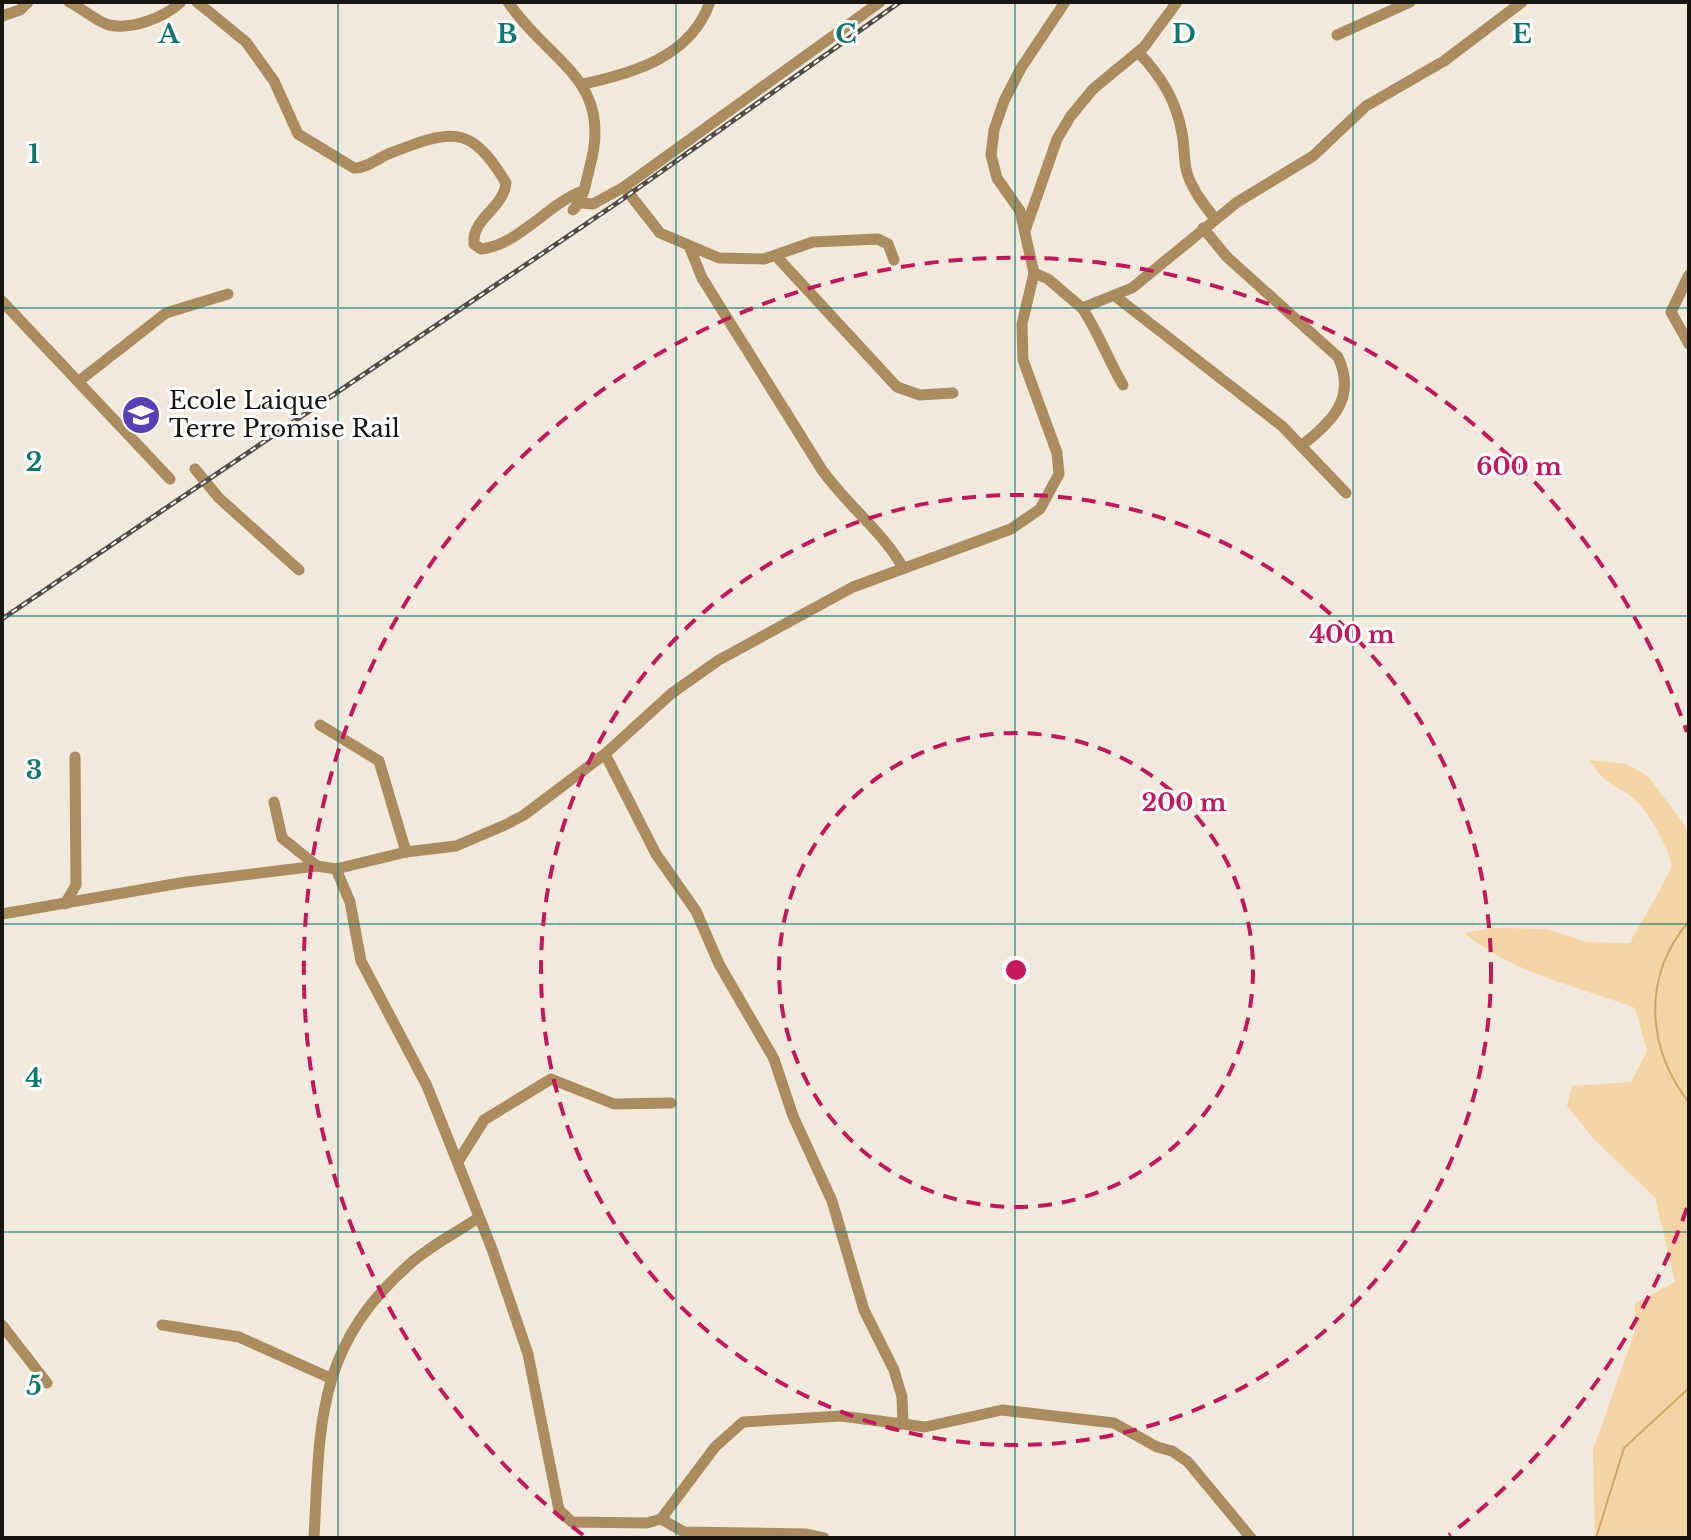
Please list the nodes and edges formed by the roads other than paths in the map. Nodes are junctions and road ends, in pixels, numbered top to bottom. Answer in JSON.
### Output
{"nodes":[{"id":1,"x":28,"y":2,"type":"edge"},
{"id":2,"x":69,"y":2,"type":"edge"},
{"id":3,"x":181,"y":2,"type":"edge"},
{"id":4,"x":218,"y":2,"type":"edge"},
{"id":5,"x":508,"y":2,"type":"edge"},
{"id":6,"x":710,"y":2,"type":"edge"},
{"id":7,"x":880,"y":2,"type":"edge"},
{"id":8,"x":1065,"y":2,"type":"edge"},
{"id":9,"x":1177,"y":2,"type":"edge"},
{"id":10,"x":1410,"y":2,"type":"edge"},
{"id":11,"x":1522,"y":2,"type":"edge"},
{"id":12,"x":202,"y":5,"type":"edge"},
{"id":13,"x":2,"y":16,"type":"edge"},
{"id":14,"x":1337,"y":35,"type":"dead end"},
{"id":15,"x":1138,"y":52,"type":"junction"},
{"id":16,"x":583,"y":84,"type":"junction"},
{"id":17,"x":624,"y":187,"type":"junction"},
{"id":18,"x":579,"y":201,"type":"junction"},
{"id":19,"x":1215,"y":219,"type":"junction"},
{"id":20,"x":1203,"y":228,"type":"junction"},
{"id":21,"x":1026,"y":229,"type":"junction"},
{"id":22,"x":690,"y":248,"type":"junction"},
{"id":23,"x":776,"y":256,"type":"junction"},
{"id":24,"x":894,"y":260,"type":"dead end"},
{"id":25,"x":1034,"y":273,"type":"junction"},
{"id":26,"x":1689,"y":275,"type":"edge"},
{"id":27,"x":228,"y":294,"type":"dead end"},
{"id":28,"x":1115,"y":296,"type":"junction"},
{"id":29,"x":2,"y":301,"type":"edge"},
{"id":30,"x":1082,"y":308,"type":"junction"},
{"id":31,"x":1689,"y":344,"type":"edge"},
{"id":32,"x":79,"y":381,"type":"junction"},
{"id":33,"x":1123,"y":385,"type":"dead end"},
{"id":34,"x":953,"y":393,"type":"dead end"},
{"id":35,"x":1301,"y":446,"type":"junction"},
{"id":36,"x":195,"y":469,"type":"dead end"},
{"id":37,"x":170,"y":479,"type":"dead end"},
{"id":38,"x":1346,"y":493,"type":"dead end"},
{"id":39,"x":902,"y":566,"type":"junction"},
{"id":40,"x":299,"y":570,"type":"dead end"},
{"id":41,"x":320,"y":725,"type":"dead end"},
{"id":42,"x":605,"y":754,"type":"junction"},
{"id":43,"x":75,"y":757,"type":"dead end"},
{"id":44,"x":274,"y":802,"type":"dead end"},
{"id":45,"x":406,"y":852,"type":"junction"},
{"id":46,"x":317,"y":866,"type":"junction"},
{"id":47,"x":336,"y":869,"type":"junction"},
{"id":48,"x":76,"y":885,"type":"junction"},
{"id":49,"x":94,"y":899,"type":"junction"},
{"id":50,"x":65,"y":904,"type":"junction"},
{"id":51,"x":2,"y":914,"type":"edge"},
{"id":52,"x":671,"y":1103,"type":"dead end"},
{"id":53,"x":475,"y":1131,"type":"junction"},
{"id":54,"x":447,"y":1132,"type":"junction"},
{"id":55,"x":459,"y":1160,"type":"junction"},
{"id":56,"x":478,"y":1218,"type":"junction"},
{"id":57,"x":2,"y":1325,"type":"edge"},
{"id":58,"x":162,"y":1325,"type":"dead end"},
{"id":59,"x":330,"y":1378,"type":"junction"},
{"id":60,"x":47,"y":1383,"type":"dead end"},
{"id":61,"x":903,"y":1423,"type":"junction"},
{"id":62,"x":667,"y":1528,"type":"edge"},
{"id":63,"x":314,"y":1538,"type":"edge"},
{"id":64,"x":824,"y":1538,"type":"edge"},
{"id":65,"x":1251,"y":1538,"type":"edge"}],
"edges":[{"from":1,"to":13,"type":"street"},
{"from":2,"to":3,"type":"street"},
{"from":4,"to":12,"type":"street"},
{"from":5,"to":16,"type":"street"},
{"from":6,"to":16,"type":"street"},
{"from":7,"to":17,"type":"street"},
{"from":8,"to":21,"type":"street"},
{"from":9,"to":15,"type":"street"},
{"from":10,"to":14,"type":"street"},
{"from":11,"to":19,"type":"street"},
{"from":12,"to":18,"type":"street"},
{"from":15,"to":19,"type":"street"},
{"from":15,"to":21,"type":"street"},
{"from":16,"to":18,"type":"street"},
{"from":17,"to":18,"type":"street"},
{"from":17,"to":22,"type":"street"},
{"from":19,"to":20,"type":"street"},
{"from":20,"to":28,"type":"street"},
{"from":20,"to":35,"type":"street"},
{"from":21,"to":25,"type":"street"},
{"from":22,"to":23,"type":"street"},
{"from":22,"to":39,"type":"street"},
{"from":23,"to":24,"type":"street"},
{"from":23,"to":34,"type":"street"},
{"from":25,"to":30,"type":"street"},
{"from":25,"to":39,"type":"street"},
{"from":26,"to":31,"type":"street"},
{"from":27,"to":32,"type":"street"},
{"from":28,"to":30,"type":"street"},
{"from":28,"to":35,"type":"street"},
{"from":29,"to":32,"type":"street"},
{"from":30,"to":33,"type":"street"},
{"from":32,"to":37,"type":"street"},
{"from":35,"to":38,"type":"street"},
{"from":36,"to":40,"type":"street"},
{"from":39,"to":42,"type":"street"},
{"from":41,"to":45,"type":"street"},
{"from":42,"to":45,"type":"street"},
{"from":42,"to":61,"type":"street"},
{"from":43,"to":48,"type":"street"},
{"from":44,"to":46,"type":"street"},
{"from":45,"to":47,"type":"street"},
{"from":46,"to":47,"type":"street"},
{"from":46,"to":49,"type":"street"},
{"from":47,"to":54,"type":"street"},
{"from":48,"to":49,"type":"street"},
{"from":48,"to":50,"type":"street"},
{"from":49,"to":50,"type":"street"},
{"from":50,"to":51,"type":"street"},
{"from":52,"to":53,"type":"street"},
{"from":53,"to":54,"type":"street"},
{"from":53,"to":55,"type":"street"},
{"from":54,"to":55,"type":"street"},
{"from":55,"to":56,"type":"street"},
{"from":56,"to":59,"type":"street"},
{"from":56,"to":62,"type":"street"},
{"from":57,"to":60,"type":"street"},
{"from":58,"to":59,"type":"street"},
{"from":59,"to":63,"type":"street"},
{"from":61,"to":62,"type":"street"},
{"from":61,"to":65,"type":"street"},
{"from":62,"to":64,"type":"street"}]}
